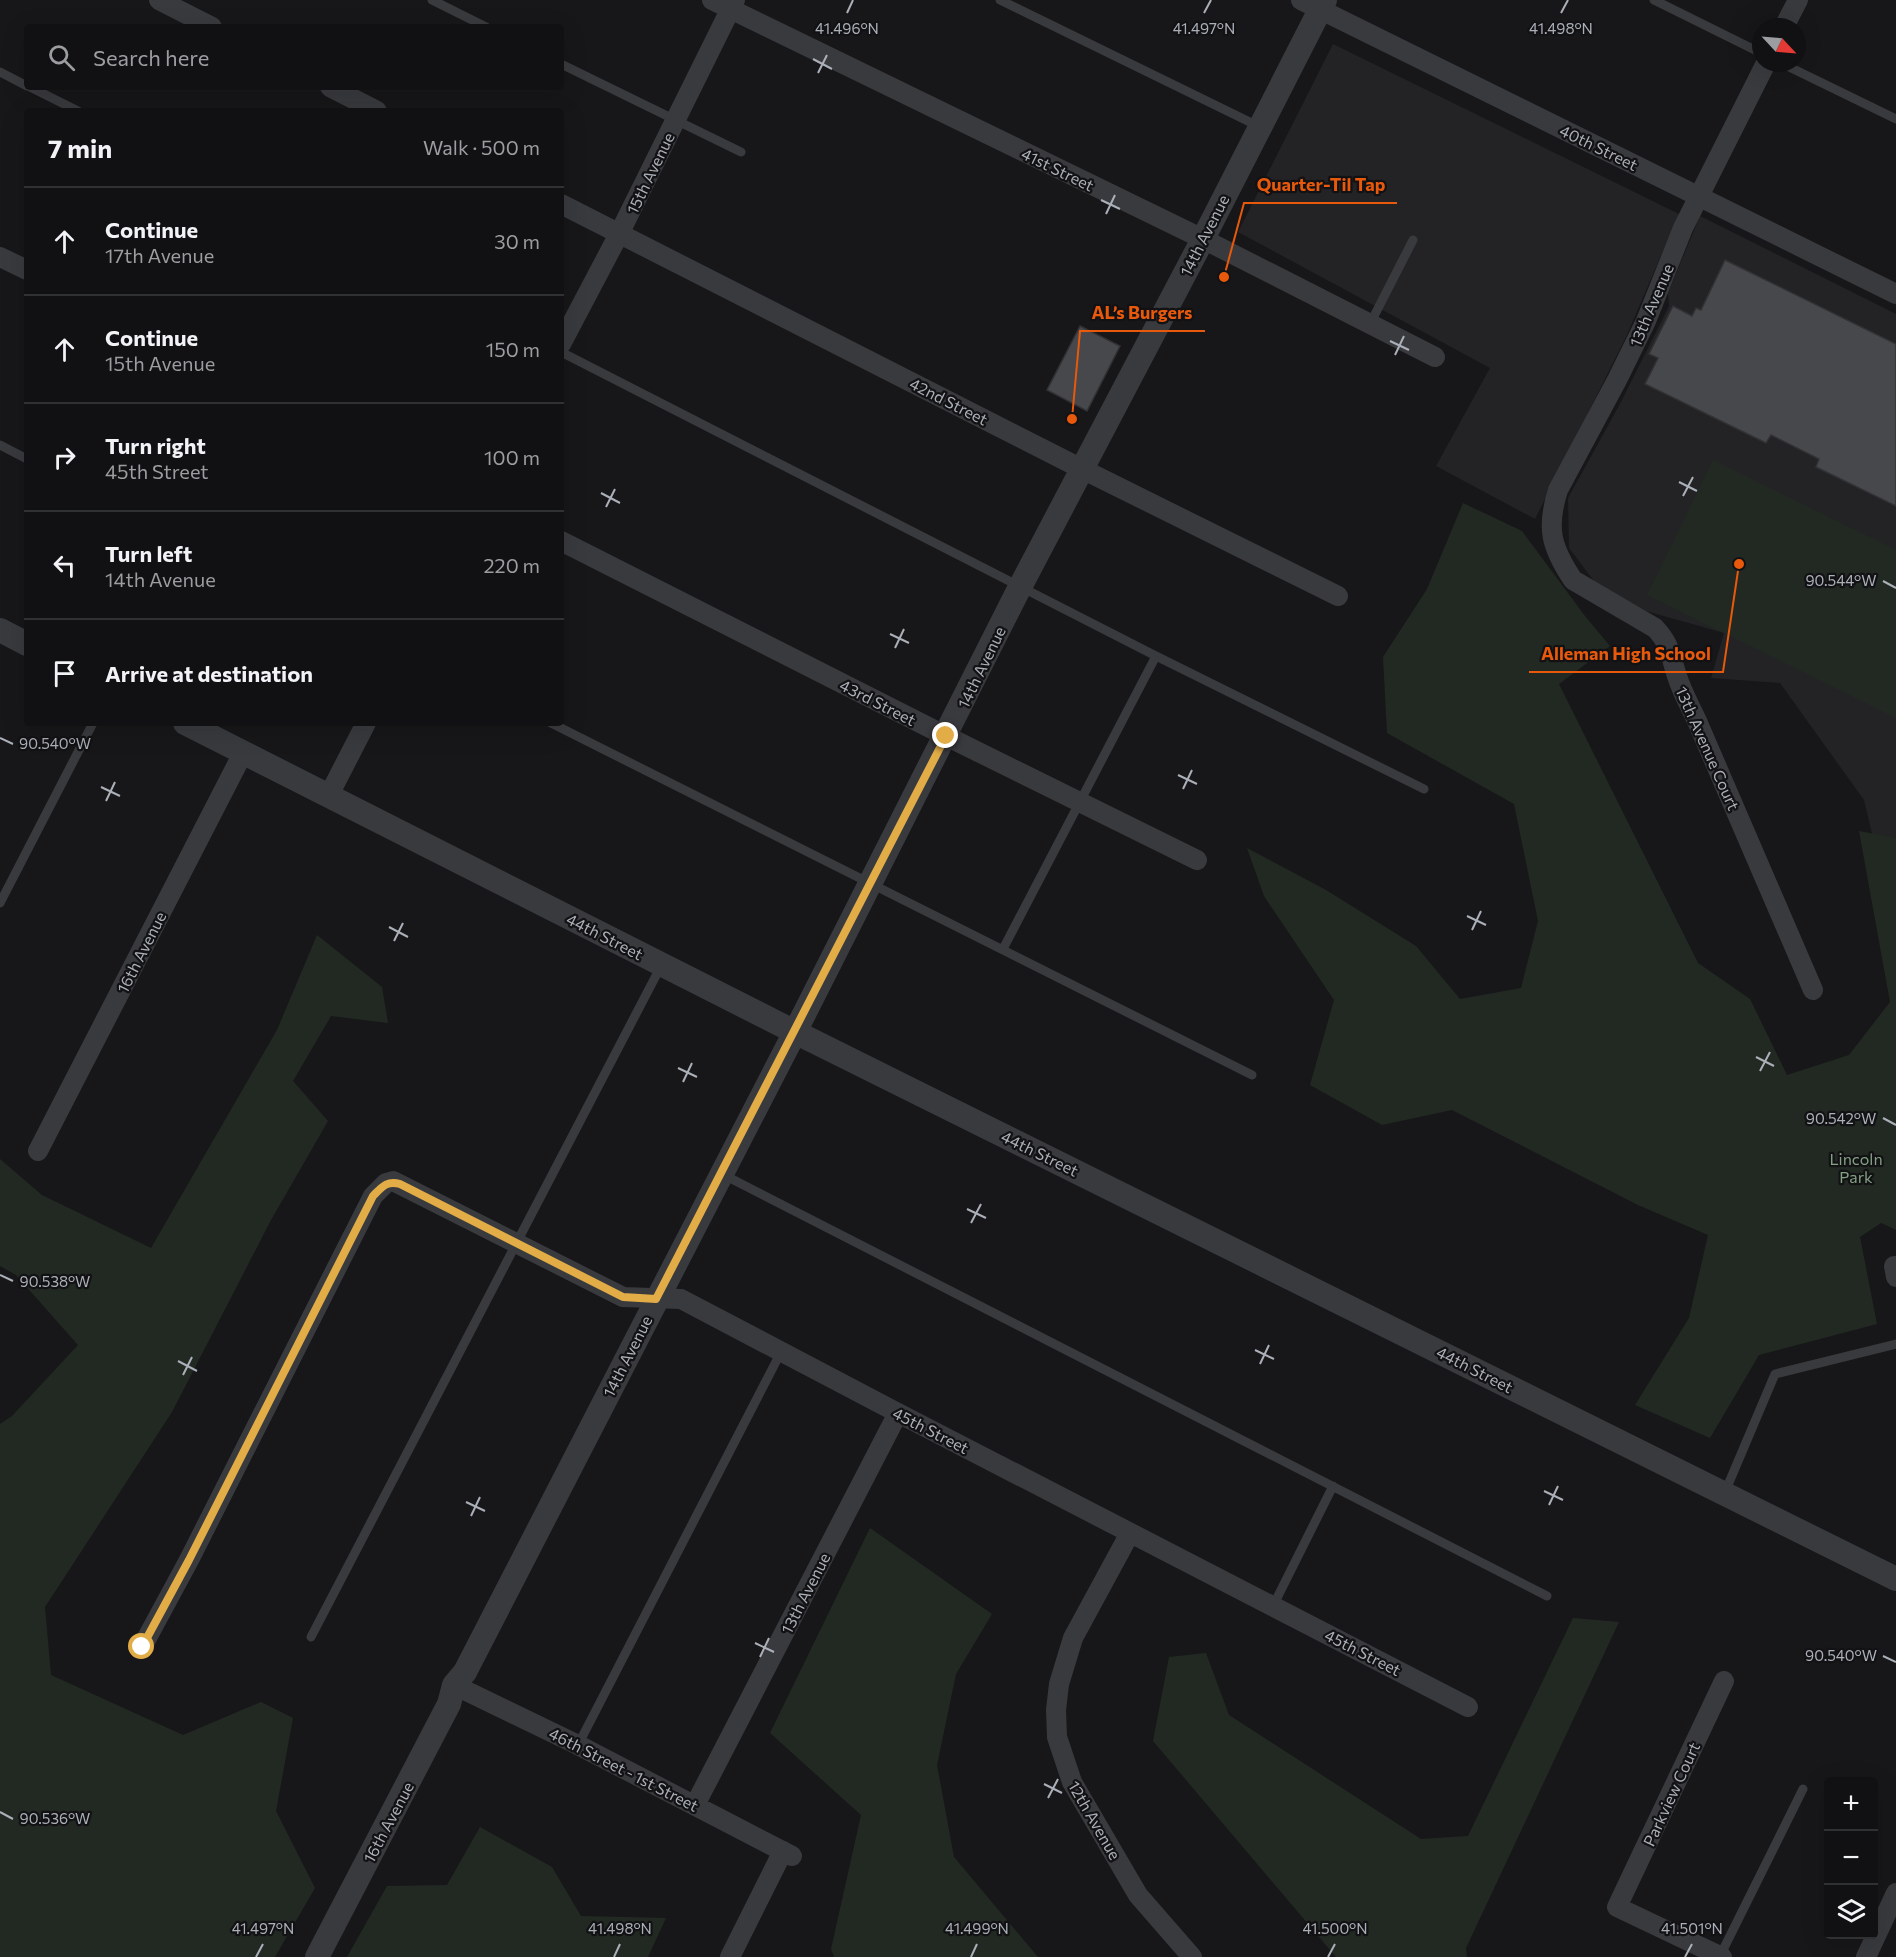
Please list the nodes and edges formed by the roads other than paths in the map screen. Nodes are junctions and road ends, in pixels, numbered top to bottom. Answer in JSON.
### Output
{"nodes":[{"id":1,"x":159,"y":0,"type":"edge"},
{"id":2,"x":432,"y":0,"type":"edge"},
{"id":3,"x":712,"y":0,"type":"edge"},
{"id":4,"x":1000,"y":0,"type":"edge"},
{"id":5,"x":1654,"y":0,"type":"edge"},
{"id":6,"x":1798,"y":0,"type":"edge"},
{"id":7,"x":1315,"y":3,"type":"edge"},
{"id":8,"x":733,"y":5,"type":"edge"},
{"id":9,"x":1789,"y":18,"type":"edge"},
{"id":10,"x":206,"y":24,"type":"edge"},
{"id":11,"x":480,"y":24,"type":"edge"},
{"id":12,"x":1752,"y":49,"type":"edge"},
{"id":13,"x":564,"y":66,"type":"edge"},
{"id":14,"x":0,"y":72,"type":"edge"},
{"id":15,"x":1761,"y":72,"type":"edge"},
{"id":16,"x":1799,"y":72,"type":"edge"},
{"id":17,"x":24,"y":84,"type":"edge"},
{"id":18,"x":36,"y":90,"type":"edge"},
{"id":19,"x":336,"y":90,"type":"edge"},
{"id":20,"x":72,"y":108,"type":"edge"},
{"id":21,"x":371,"y":108,"type":"edge"},
{"id":22,"x":1896,"y":119,"type":"edge"},
{"id":23,"x":675,"y":121,"type":"junction"},
{"id":24,"x":1260,"y":127,"type":"junction"},
{"id":25,"x":741,"y":152,"type":"dead end"},
{"id":26,"x":1699,"y":196,"type":"junction"},
{"id":27,"x":564,"y":206,"type":"edge"},
{"id":28,"x":619,"y":234,"type":"junction"},
{"id":29,"x":1203,"y":239,"type":"junction"},
{"id":30,"x":1413,"y":240,"type":"dead end"},
{"id":31,"x":0,"y":257,"type":"edge"},
{"id":32,"x":24,"y":269,"type":"edge"},
{"id":33,"x":1896,"y":294,"type":"edge"},
{"id":34,"x":1370,"y":324,"type":"junction"},
{"id":35,"x":564,"y":338,"type":"edge"},
{"id":36,"x":564,"y":354,"type":"edge"},
{"id":37,"x":1435,"y":357,"type":"dead end"},
{"id":38,"x":0,"y":445,"type":"edge"},
{"id":39,"x":24,"y":457,"type":"edge"},
{"id":40,"x":1082,"y":469,"type":"junction"},
{"id":41,"x":564,"y":543,"type":"edge"},
{"id":42,"x":1557,"y":549,"type":"joint"},
{"id":43,"x":1020,"y":587,"type":"junction"},
{"id":44,"x":1338,"y":596,"type":"dead end"},
{"id":45,"x":0,"y":630,"type":"edge"},
{"id":46,"x":24,"y":642,"type":"edge"},
{"id":47,"x":1156,"y":656,"type":"junction"},
{"id":48,"x":91,"y":726,"type":"edge"},
{"id":49,"x":191,"y":726,"type":"edge"},
{"id":50,"x":364,"y":726,"type":"edge"},
{"id":51,"x":557,"y":726,"type":"edge"},
{"id":52,"x":946,"y":736,"type":"junction"},
{"id":53,"x":243,"y":753,"type":"junction"},
{"id":54,"x":1424,"y":789,"type":"dead end"},
{"id":55,"x":330,"y":795,"type":"junction"},
{"id":56,"x":1080,"y":803,"type":"junction"},
{"id":57,"x":1197,"y":860,"type":"dead end"},
{"id":58,"x":870,"y":882,"type":"junction"},
{"id":59,"x":0,"y":903,"type":"edge"},
{"id":60,"x":1004,"y":950,"type":"junction"},
{"id":61,"x":662,"y":965,"type":"junction"},
{"id":62,"x":1814,"y":990,"type":"dead end"},
{"id":63,"x":795,"y":1032,"type":"junction"},
{"id":64,"x":1252,"y":1075,"type":"dead end"},
{"id":65,"x":38,"y":1151,"type":"dead end"},
{"id":66,"x":722,"y":1174,"type":"junction"},
{"id":67,"x":516,"y":1243,"type":"junction"},
{"id":68,"x":656,"y":1299,"type":"junction"},
{"id":69,"x":1896,"y":1344,"type":"edge"},
{"id":70,"x":781,"y":1352,"type":"junction"},
{"id":71,"x":898,"y":1413,"type":"junction"},
{"id":72,"x":1333,"y":1486,"type":"junction"},
{"id":73,"x":1725,"y":1494,"type":"junction"},
{"id":74,"x":1130,"y":1533,"type":"junction"},
{"id":75,"x":1896,"y":1579,"type":"edge"},
{"id":76,"x":1547,"y":1596,"type":"dead end"},
{"id":77,"x":1273,"y":1606,"type":"junction"},
{"id":78,"x":310,"y":1637,"type":"dead end"},
{"id":79,"x":142,"y":1647,"type":"dead end"},
{"id":80,"x":1724,"y":1681,"type":"dead end"},
{"id":81,"x":454,"y":1685,"type":"junction"},
{"id":82,"x":1468,"y":1707,"type":"dead end"},
{"id":83,"x":578,"y":1745,"type":"junction"},
{"id":84,"x":1803,"y":1789,"type":"dead end"},
{"id":85,"x":695,"y":1805,"type":"junction"},
{"id":86,"x":1896,"y":1893,"type":"edge"},
{"id":87,"x":317,"y":1957,"type":"edge"},
{"id":88,"x":730,"y":1957,"type":"edge"},
{"id":89,"x":1192,"y":1957,"type":"edge"},
{"id":90,"x":1721,"y":1957,"type":"edge"},
{"id":91,"x":1866,"y":1957,"type":"edge"}],
"edges":[{"from":1,"to":10,"type":"street"},
{"from":2,"to":11,"type":"lane"},
{"from":3,"to":8,"type":"street","name":"41st Street"},
{"from":4,"to":24,"type":"lane"},
{"from":5,"to":12,"type":"lane"},
{"from":6,"to":9,"type":"street"},
{"from":7,"to":24,"type":"street","name":"14th Avenue"},
{"from":7,"to":26,"type":"street","name":"40th Street"},
{"from":8,"to":23,"type":"street","name":"15th Avenue"},
{"from":8,"to":29,"type":"street","name":"41st Street"},
{"from":13,"to":23,"type":"lane"},
{"from":14,"to":17,"type":"lane"},
{"from":15,"to":26,"type":"street","name":"13th Avenue"},
{"from":16,"to":22,"type":"lane"},
{"from":18,"to":20,"type":"lane"},
{"from":19,"to":21,"type":"street"},
{"from":23,"to":25,"type":"lane"},
{"from":23,"to":28,"type":"street","name":"15th Avenue"},
{"from":24,"to":29,"type":"street","name":"14th Avenue"},
{"from":26,"to":33,"type":"street","name":"40th Street"},
{"from":26,"to":42,"type":"street","name":"13th Avenue"},
{"from":27,"to":28,"type":"street","name":"42nd Street"},
{"from":28,"to":35,"type":"street","name":"15th Avenue"},
{"from":28,"to":40,"type":"street","name":"42nd Street"},
{"from":29,"to":34,"type":"street","name":"41st Street"},
{"from":29,"to":40,"type":"street","name":"14th Avenue"},
{"from":30,"to":34,"type":"lane"},
{"from":31,"to":32,"type":"street"},
{"from":34,"to":37,"type":"street","name":"41st Street"},
{"from":36,"to":43,"type":"lane"},
{"from":38,"to":39,"type":"lane"},
{"from":40,"to":43,"type":"street","name":"14th Avenue"},
{"from":40,"to":44,"type":"street","name":"42nd Street"},
{"from":41,"to":52,"type":"street","name":"43rd Street"},
{"from":42,"to":62,"type":"street","name":"13th Avenue Court"},
{"from":43,"to":47,"type":"lane"},
{"from":43,"to":52,"type":"street","name":"14th Avenue"},
{"from":45,"to":46,"type":"street"},
{"from":47,"to":54,"type":"lane"},
{"from":47,"to":56,"type":"lane"},
{"from":48,"to":59,"type":"lane"},
{"from":49,"to":53,"type":"street","name":"44th Street"},
{"from":50,"to":55,"type":"street"},
{"from":51,"to":58,"type":"lane"},
{"from":52,"to":56,"type":"street","name":"43rd Street"},
{"from":52,"to":58,"type":"street","name":"14th Avenue"},
{"from":53,"to":55,"type":"street","name":"44th Street"},
{"from":53,"to":65,"type":"street","name":"16th Avenue"},
{"from":55,"to":61,"type":"street","name":"44th Street"},
{"from":56,"to":57,"type":"street","name":"43rd Street"},
{"from":56,"to":60,"type":"lane"},
{"from":58,"to":60,"type":"lane"},
{"from":58,"to":63,"type":"street","name":"14th Avenue"},
{"from":60,"to":64,"type":"lane"},
{"from":61,"to":63,"type":"street","name":"44th Street"},
{"from":61,"to":67,"type":"lane"},
{"from":63,"to":66,"type":"street","name":"14th Avenue"},
{"from":63,"to":73,"type":"street","name":"44th Street"},
{"from":66,"to":68,"type":"street","name":"14th Avenue"},
{"from":66,"to":72,"type":"lane"},
{"from":67,"to":68,"type":"street","name":"45th Street"},
{"from":67,"to":78,"type":"lane"},
{"from":67,"to":79,"type":"street","name":"45th Street"},
{"from":68,"to":70,"type":"street","name":"45th Street"},
{"from":68,"to":81,"type":"street","name":"14th Avenue"},
{"from":69,"to":73,"type":"lane"},
{"from":70,"to":71,"type":"street","name":"45th Street"},
{"from":70,"to":83,"type":"lane"},
{"from":71,"to":74,"type":"street","name":"45th Street"},
{"from":71,"to":85,"type":"street","name":"13th Avenue"},
{"from":72,"to":76,"type":"lane"},
{"from":72,"to":77,"type":"lane"},
{"from":73,"to":75,"type":"street","name":"44th Street"},
{"from":74,"to":77,"type":"street","name":"45th Street"},
{"from":74,"to":89,"type":"street","name":"12th Avenue"},
{"from":77,"to":82,"type":"street","name":"45th Street"},
{"from":80,"to":90,"type":"street","name":"Parkview Court"},
{"from":81,"to":83,"type":"street","name":"46th Street - 1st Street"},
{"from":81,"to":87,"type":"street","name":"16th Avenue"},
{"from":83,"to":85,"type":"street","name":"46th Street - 1st Street"},
{"from":84,"to":90,"type":"lane"},
{"from":85,"to":88,"type":"street","name":"46th Street - 1st Street"},
{"from":86,"to":91,"type":"street"}]}
